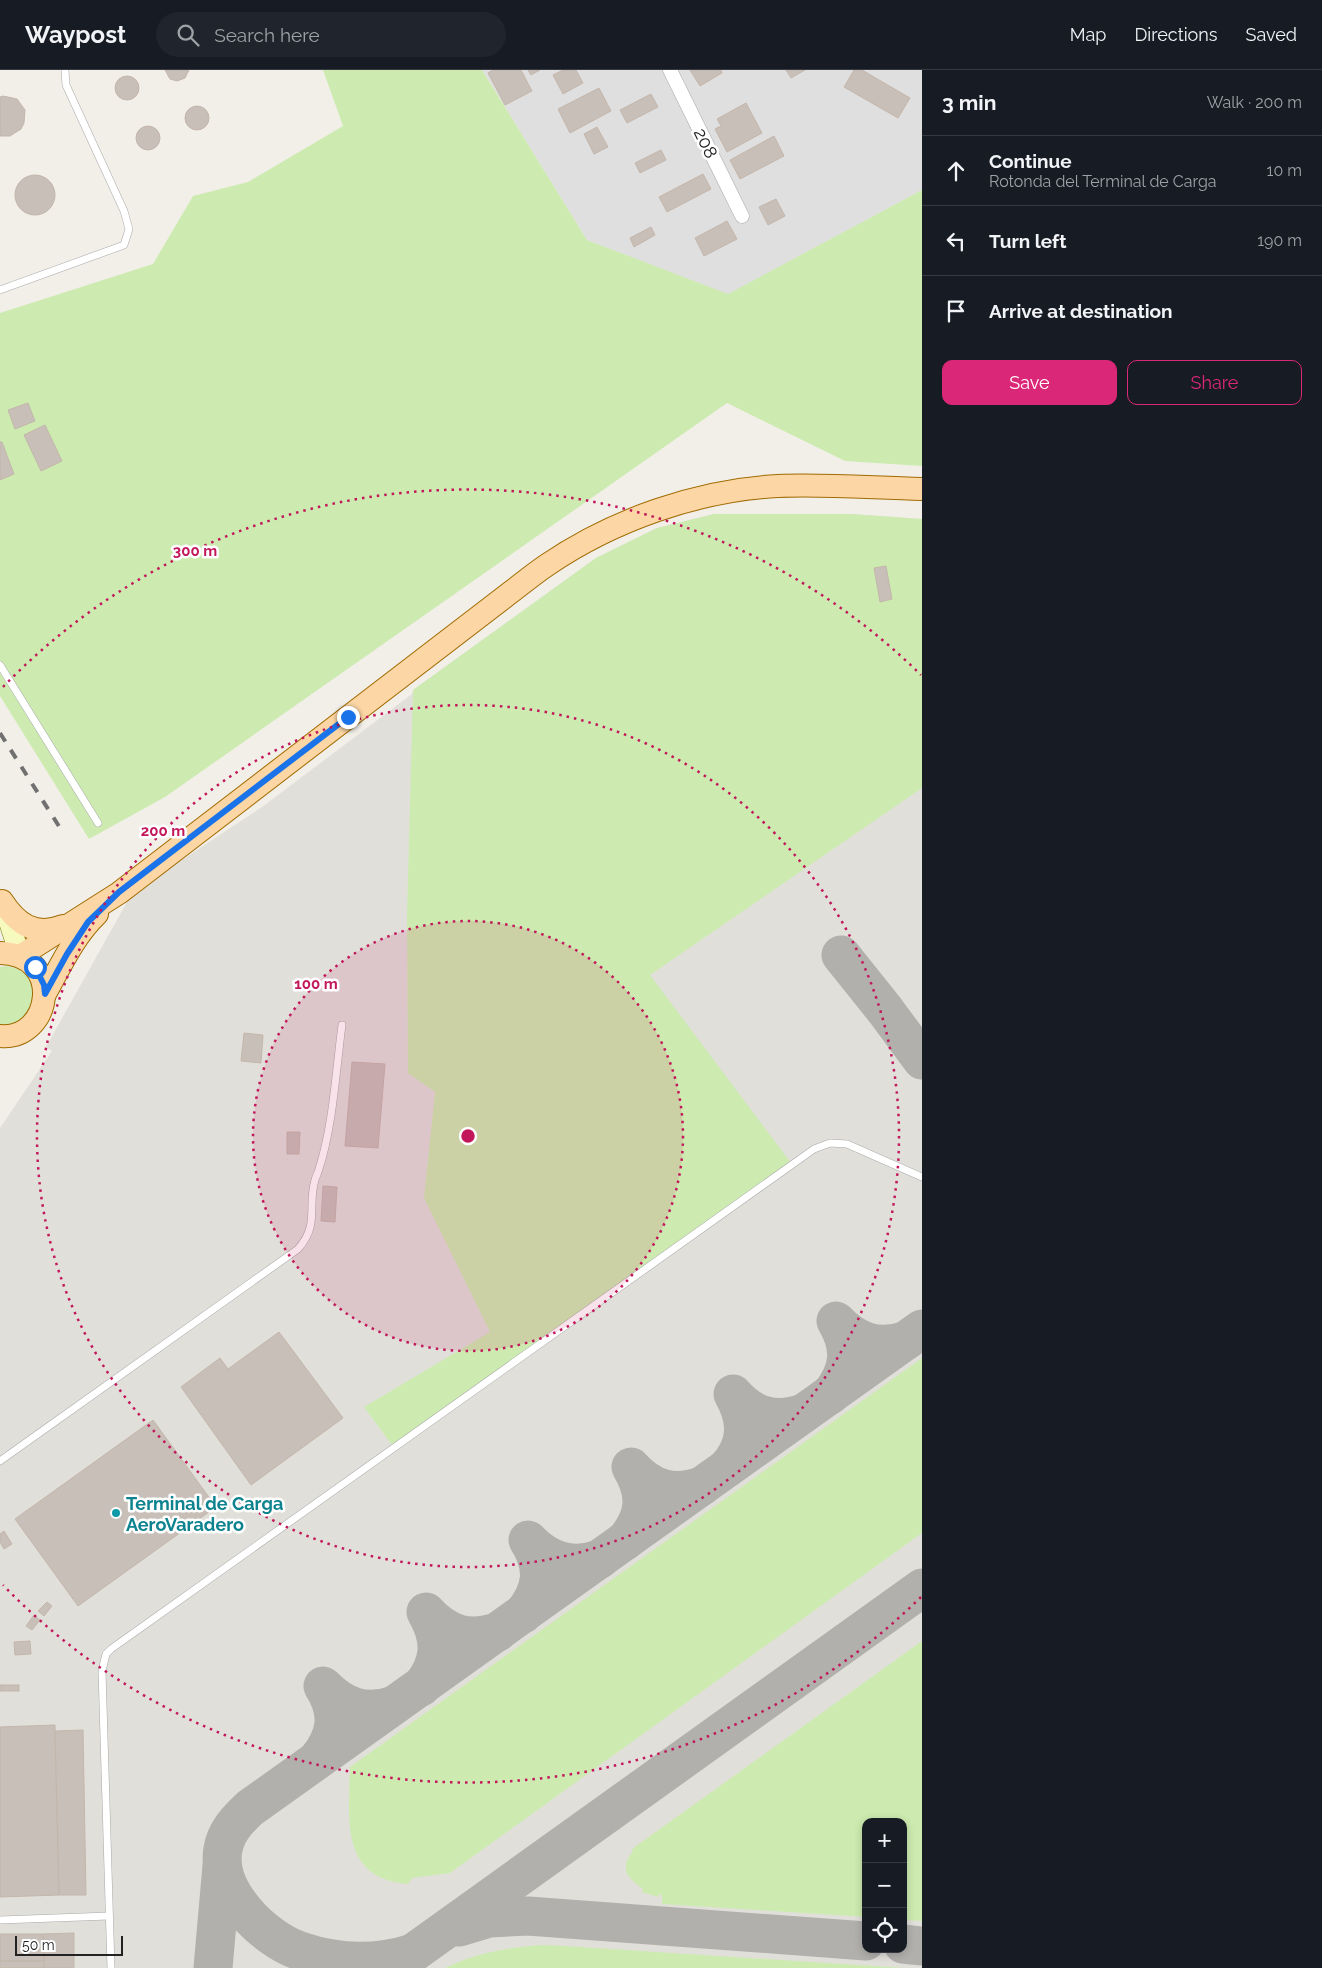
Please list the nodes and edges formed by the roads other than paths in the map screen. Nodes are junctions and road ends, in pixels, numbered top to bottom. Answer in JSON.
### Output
{"nodes":[{"id":1,"x":65,"y":70,"type":"edge"},
{"id":2,"x":670,"y":70,"type":"edge"},
{"id":3,"x":742,"y":216,"type":"dead end"},
{"id":4,"x":0,"y":290,"type":"edge"},
{"id":5,"x":922,"y":489,"type":"edge"},
{"id":6,"x":0,"y":665,"type":"edge"},
{"id":7,"x":98,"y":823,"type":"dead end"},
{"id":8,"x":119,"y":892,"type":"junction"},
{"id":9,"x":1,"y":898,"type":"edge"},
{"id":10,"x":70,"y":923,"type":"junction"},
{"id":11,"x":10,"y":954,"type":"edge"},
{"id":12,"x":45,"y":994,"type":"junction"},
{"id":13,"x":342,"y":1025,"type":"dead end"},
{"id":14,"x":2,"y":1040,"type":"edge"},
{"id":15,"x":922,"y":1177,"type":"edge"},
{"id":16,"x":0,"y":1461,"type":"edge"},
{"id":17,"x":109,"y":1916,"type":"junction"},
{"id":18,"x":0,"y":1920,"type":"edge"},
{"id":19,"x":110,"y":1968,"type":"edge"}],
"edges":[{"from":1,"to":4,"type":"lane"},
{"from":2,"to":3,"type":"street","name":"208"},
{"from":5,"to":8,"type":"main road"},
{"from":6,"to":7,"type":"lane"},
{"from":8,"to":10,"type":"main road"},
{"from":8,"to":12,"type":"main road"},
{"from":9,"to":10,"type":"main road"},
{"from":9,"to":11,"type":"street"},
{"from":10,"to":11,"type":"main road"},
{"from":11,"to":12,"type":"main road"},
{"from":12,"to":14,"type":"main road"},
{"from":13,"to":16,"type":"lane"},
{"from":15,"to":17,"type":"lane"},
{"from":17,"to":18,"type":"lane"},
{"from":17,"to":19,"type":"lane"}]}
